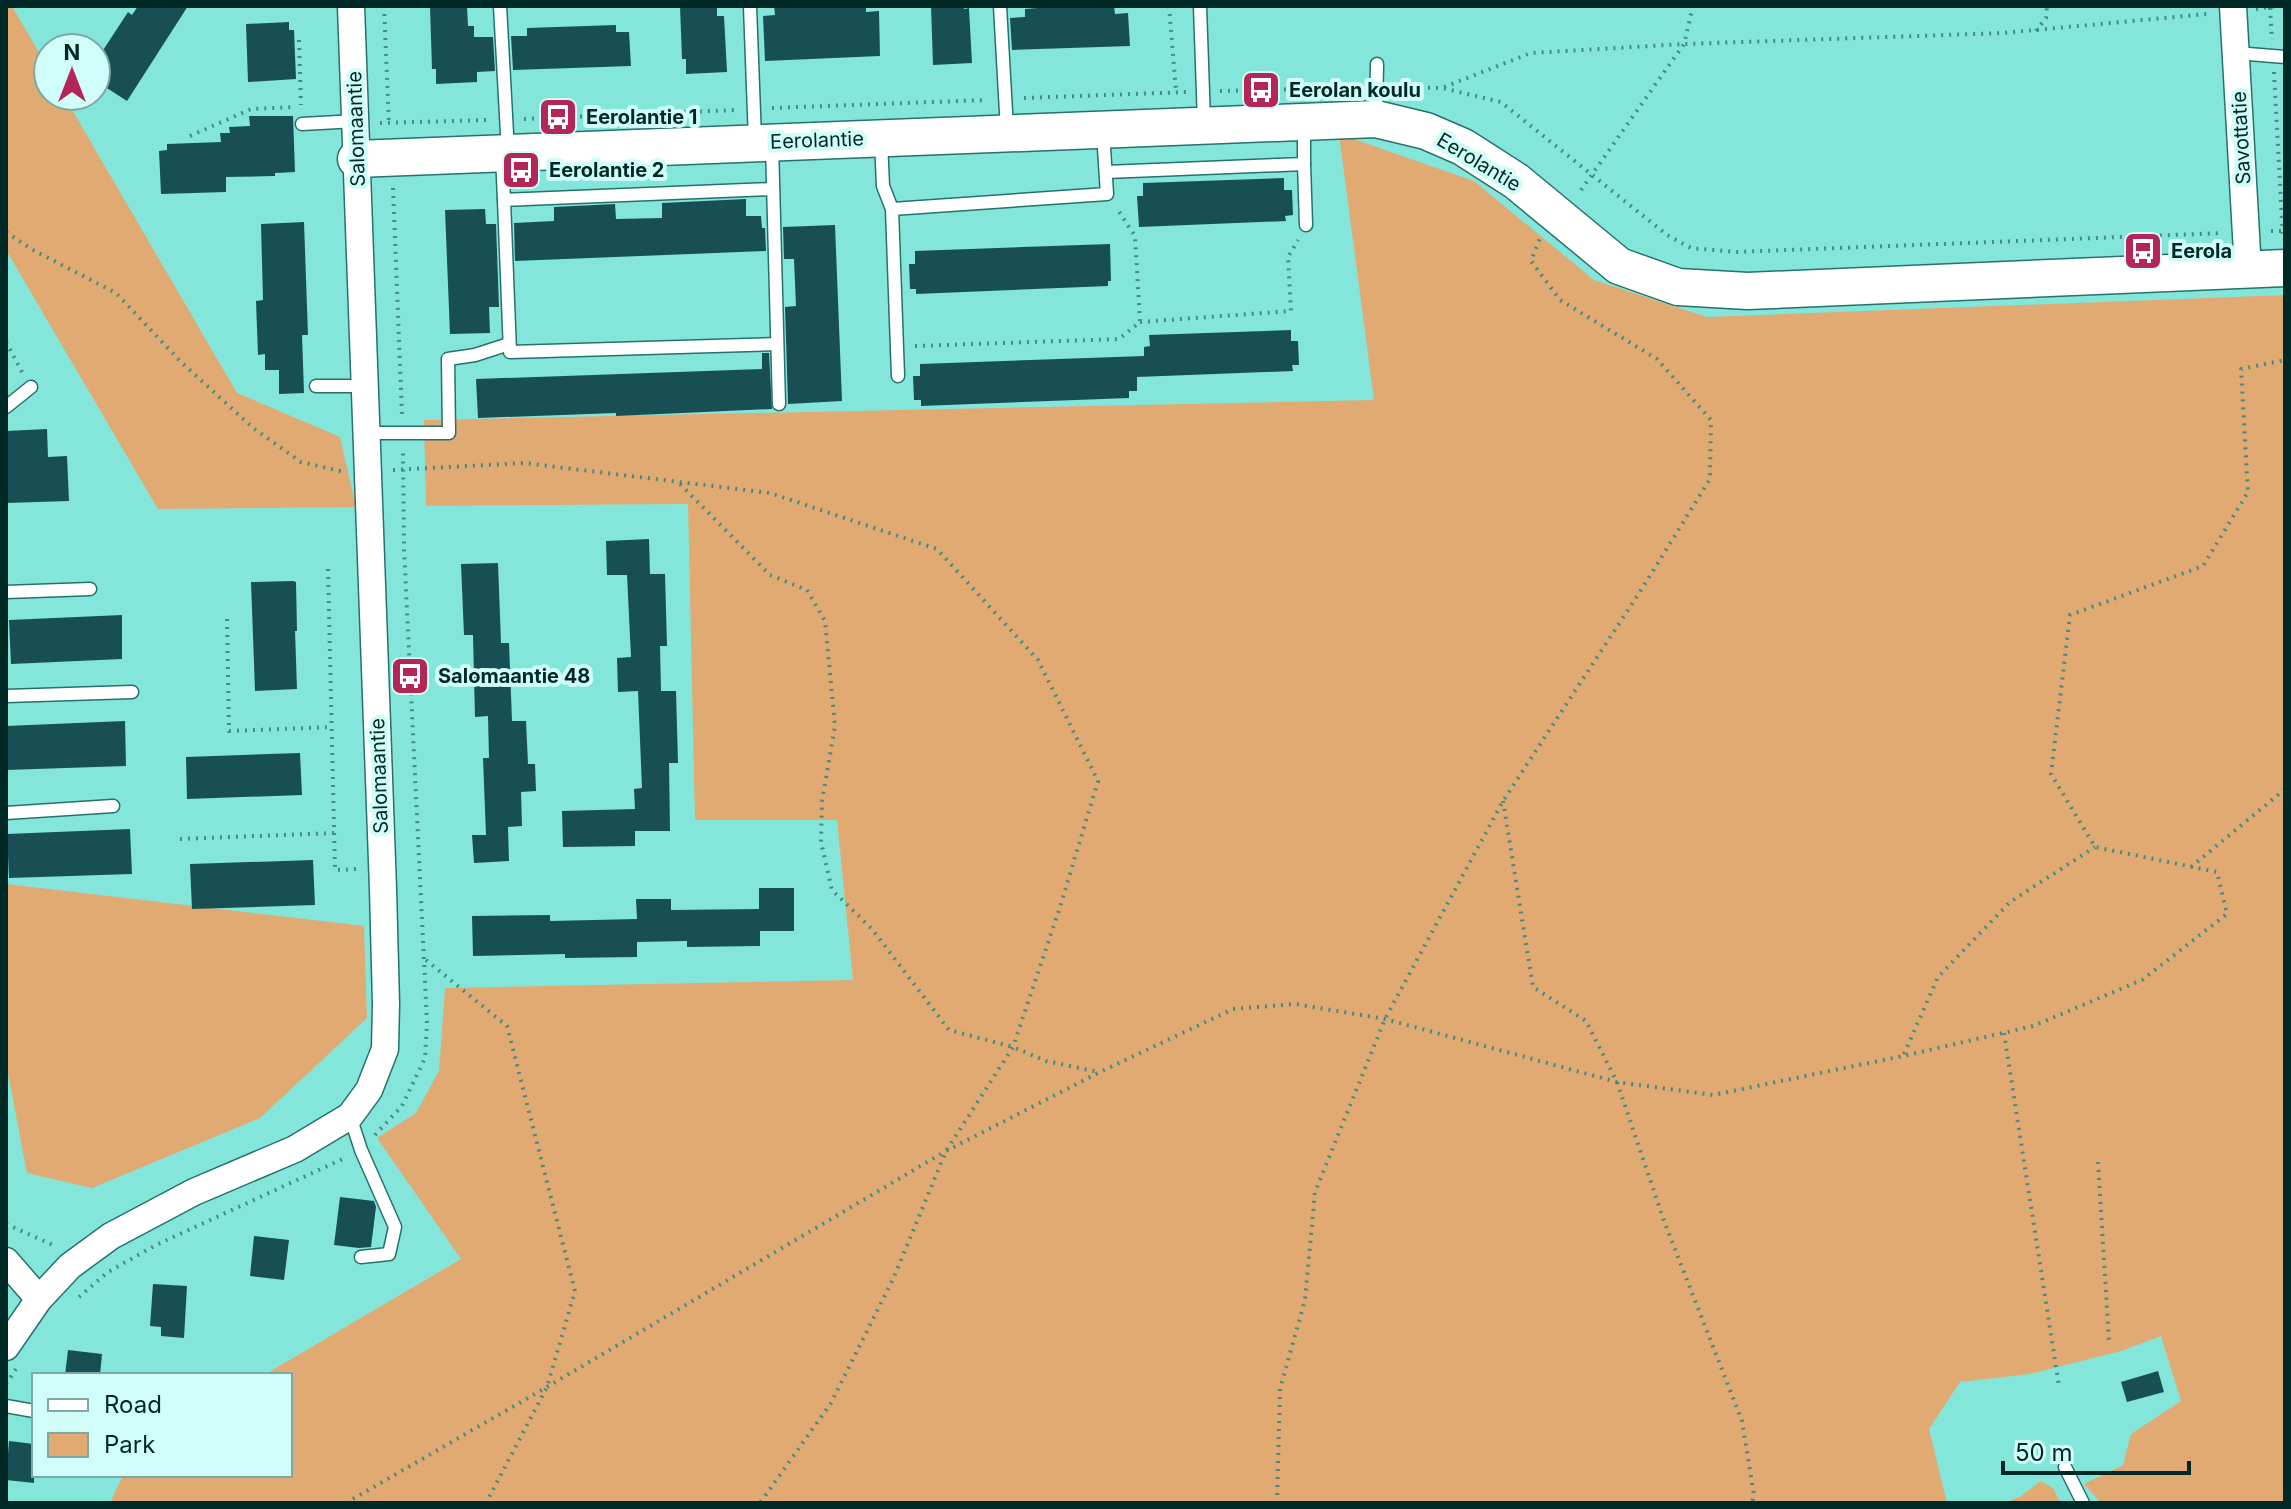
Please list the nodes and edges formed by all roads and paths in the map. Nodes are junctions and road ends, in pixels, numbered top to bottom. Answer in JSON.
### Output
{"nodes":[{"id":1,"x":334,"y":6,"type":"edge"},
{"id":2,"x":351,"y":6,"type":"edge"},
{"id":3,"x":384,"y":6,"type":"edge"},
{"id":4,"x":500,"y":6,"type":"edge"},
{"id":5,"x":750,"y":6,"type":"edge"},
{"id":6,"x":1000,"y":6,"type":"edge"},
{"id":7,"x":1169,"y":6,"type":"edge"},
{"id":8,"x":1200,"y":6,"type":"edge"},
{"id":9,"x":1693,"y":6,"type":"edge"},
{"id":10,"x":2047,"y":6,"type":"edge"},
{"id":11,"x":2270,"y":6,"type":"edge"},
{"id":12,"x":2233,"y":8,"type":"edge"},
{"id":13,"x":2036,"y":31,"type":"junction"},
{"id":14,"x":299,"y":40,"type":"dead end"},
{"id":15,"x":1684,"y":44,"type":"junction"},
{"id":16,"x":2236,"y":53,"type":"junction"},
{"id":17,"x":2279,"y":57,"type":"edge"},
{"id":18,"x":1377,"y":64,"type":"dead end"},
{"id":19,"x":1319,"y":88,"type":"dead end"},
{"id":20,"x":1442,"y":88,"type":"junction"},
{"id":21,"x":1176,"y":92,"type":"junction"},
{"id":22,"x":1377,"y":103,"type":"junction"},
{"id":23,"x":301,"y":106,"type":"junction"},
{"id":24,"x":1203,"y":109,"type":"junction"},
{"id":25,"x":1005,"y":116,"type":"junction"},
{"id":26,"x":505,"y":119,"type":"junction"},
{"id":27,"x":356,"y":121,"type":"junction"},
{"id":28,"x":1303,"y":121,"type":"junction"},
{"id":29,"x":302,"y":124,"type":"joint"},
{"id":30,"x":1103,"y":129,"type":"junction"},
{"id":31,"x":760,"y":131,"type":"junction"},
{"id":32,"x":190,"y":136,"type":"dead end"},
{"id":33,"x":881,"y":138,"type":"junction"},
{"id":34,"x":390,"y":142,"type":"junction"},
{"id":35,"x":505,"y":155,"type":"junction"},
{"id":36,"x":356,"y":159,"type":"junction"},
{"id":37,"x":1304,"y":164,"type":"junction"},
{"id":38,"x":1106,"y":172,"type":"junction"},
{"id":39,"x":1591,"y":174,"type":"junction"},
{"id":40,"x":773,"y":189,"type":"junction"},
{"id":41,"x":1581,"y":190,"type":"dead end"},
{"id":42,"x":1107,"y":194,"type":"junction"},
{"id":43,"x":504,"y":200,"type":"junction"},
{"id":44,"x":892,"y":209,"type":"junction"},
{"id":45,"x":1306,"y":225,"type":"joint"},
{"id":46,"x":2284,"y":231,"type":"edge"},
{"id":47,"x":6,"y":232,"type":"edge"},
{"id":48,"x":2247,"y":232,"type":"junction"},
{"id":49,"x":1541,"y":236,"type":"dead end"},
{"id":50,"x":2285,"y":268,"type":"edge"},
{"id":51,"x":2248,"y":270,"type":"junction"},
{"id":52,"x":1140,"y":322,"type":"junction"},
{"id":53,"x":6,"y":342,"type":"edge"},
{"id":54,"x":509,"y":344,"type":"junction"},
{"id":55,"x":777,"y":344,"type":"junction"},
{"id":56,"x":897,"y":347,"type":"junction"},
{"id":57,"x":2285,"y":360,"type":"edge"},
{"id":58,"x":898,"y":376,"type":"dead end"},
{"id":59,"x":316,"y":386,"type":"dead end"},
{"id":60,"x":365,"y":386,"type":"junction"},
{"id":61,"x":31,"y":387,"type":"joint"},
{"id":62,"x":779,"y":404,"type":"dead end"},
{"id":63,"x":6,"y":407,"type":"edge"},
{"id":64,"x":366,"y":433,"type":"junction"},
{"id":65,"x":403,"y":433,"type":"junction"},
{"id":66,"x":404,"y":469,"type":"junction"},
{"id":67,"x":368,"y":472,"type":"junction"},
{"id":68,"x":678,"y":482,"type":"junction"},
{"id":69,"x":328,"y":569,"type":"dead end"},
{"id":70,"x":90,"y":589,"type":"dead end"},
{"id":71,"x":6,"y":592,"type":"edge"},
{"id":72,"x":227,"y":619,"type":"dead end"},
{"id":73,"x":132,"y":692,"type":"dead end"},
{"id":74,"x":6,"y":696,"type":"edge"},
{"id":75,"x":332,"y":727,"type":"junction"},
{"id":76,"x":2285,"y":789,"type":"edge"},
{"id":77,"x":1503,"y":801,"type":"junction"},
{"id":78,"x":113,"y":806,"type":"dead end"},
{"id":79,"x":6,"y":813,"type":"edge"},
{"id":80,"x":334,"y":833,"type":"junction"},
{"id":81,"x":180,"y":839,"type":"dead end"},
{"id":82,"x":2095,"y":847,"type":"junction"},
{"id":83,"x":2191,"y":867,"type":"junction"},
{"id":84,"x":383,"y":869,"type":"junction"},
{"id":85,"x":424,"y":959,"type":"junction"},
{"id":86,"x":1385,"y":1019,"type":"junction"},
{"id":87,"x":2004,"y":1033,"type":"junction"},
{"id":88,"x":1013,"y":1047,"type":"junction"},
{"id":89,"x":1903,"y":1056,"type":"junction"},
{"id":90,"x":1100,"y":1072,"type":"junction"},
{"id":91,"x":1617,"y":1082,"type":"junction"},
{"id":92,"x":350,"y":1116,"type":"junction"},
{"id":93,"x":361,"y":1150,"type":"junction"},
{"id":94,"x":946,"y":1151,"type":"junction"},
{"id":95,"x":2098,"y":1162,"type":"dead end"},
{"id":96,"x":361,"y":1257,"type":"dead end"},
{"id":97,"x":6,"y":1261,"type":"edge"},
{"id":98,"x":39,"y":1299,"type":"junction"},
{"id":99,"x":69,"y":1305,"type":"dead end"},
{"id":100,"x":2109,"y":1342,"type":"dead end"},
{"id":101,"x":14,"y":1353,"type":"edge"},
{"id":102,"x":6,"y":1384,"type":"edge"},
{"id":103,"x":2059,"y":1386,"type":"dead end"},
{"id":104,"x":547,"y":1387,"type":"junction"},
{"id":105,"x":6,"y":1406,"type":"edge"},
{"id":106,"x":32,"y":1411,"type":"edge"},
{"id":107,"x":2065,"y":1467,"type":"dead end"},
{"id":108,"x":346,"y":1503,"type":"edge"},
{"id":109,"x":486,"y":1503,"type":"edge"},
{"id":110,"x":760,"y":1503,"type":"edge"},
{"id":111,"x":1277,"y":1503,"type":"edge"},
{"id":112,"x":1752,"y":1503,"type":"edge"},
{"id":113,"x":2083,"y":1503,"type":"edge"}],
"edges":[{"from":1,"to":2,"type":"lane"},
{"from":2,"to":27,"type":"street","name":"Salomaantie"},
{"from":3,"to":34,"type":"path"},
{"from":4,"to":26,"type":"lane"},
{"from":5,"to":31,"type":"lane"},
{"from":6,"to":25,"type":"lane"},
{"from":7,"to":21,"type":"path"},
{"from":8,"to":24,"type":"lane"},
{"from":9,"to":15,"type":"path"},
{"from":10,"to":13,"type":"path"},
{"from":11,"to":17,"type":"path"},
{"from":12,"to":13,"type":"path"},
{"from":12,"to":16,"type":"street","name":"Savottatie"},
{"from":13,"to":15,"type":"path"},
{"from":14,"to":23,"type":"path"},
{"from":15,"to":20,"type":"path"},
{"from":15,"to":39,"type":"path"},
{"from":16,"to":17,"type":"lane"},
{"from":16,"to":48,"type":"street","name":"Savottatie"},
{"from":17,"to":46,"type":"path"},
{"from":18,"to":22,"type":"lane"},
{"from":19,"to":24,"type":"path"},
{"from":20,"to":22,"type":"path"},
{"from":20,"to":39,"type":"path"},
{"from":21,"to":24,"type":"path"},
{"from":21,"to":25,"type":"path"},
{"from":22,"to":28,"type":"street","name":"Eerolantie"},
{"from":22,"to":51,"type":"street","name":"Eerolantie"},
{"from":23,"to":29,"type":"path"},
{"from":23,"to":32,"type":"path"},
{"from":24,"to":28,"type":"street","name":"Eerolantie"},
{"from":24,"to":30,"type":"street","name":"Eerolantie"},
{"from":25,"to":30,"type":"street","name":"Eerolantie"},
{"from":25,"to":31,"type":"path"},
{"from":25,"to":33,"type":"street","name":"Eerolantie"},
{"from":26,"to":31,"type":"path"},
{"from":26,"to":34,"type":"path"},
{"from":26,"to":35,"type":"lane"},
{"from":27,"to":29,"type":"lane"},
{"from":27,"to":36,"type":"street","name":"Salomaantie"},
{"from":28,"to":37,"type":"lane"},
{"from":30,"to":38,"type":"lane"},
{"from":31,"to":33,"type":"street","name":"Eerolantie"},
{"from":31,"to":35,"type":"street","name":"Eerolantie"},
{"from":31,"to":40,"type":"lane"},
{"from":33,"to":44,"type":"lane"},
{"from":34,"to":35,"type":"street","name":"Eerolantie"},
{"from":34,"to":36,"type":"street","name":"Eerolantie"},
{"from":34,"to":65,"type":"path"},
{"from":35,"to":43,"type":"lane"},
{"from":36,"to":60,"type":"street","name":"Salomaantie"},
{"from":37,"to":38,"type":"lane"},
{"from":37,"to":45,"type":"lane"},
{"from":38,"to":42,"type":"lane"},
{"from":39,"to":41,"type":"path"},
{"from":39,"to":48,"type":"path"},
{"from":40,"to":43,"type":"lane"},
{"from":40,"to":55,"type":"lane"},
{"from":42,"to":44,"type":"lane"},
{"from":42,"to":52,"type":"path"},
{"from":43,"to":54,"type":"lane"},
{"from":44,"to":56,"type":"lane"},
{"from":45,"to":52,"type":"path"},
{"from":46,"to":48,"type":"path"},
{"from":47,"to":67,"type":"path"},
{"from":48,"to":51,"type":"street","name":"Savottatie"},
{"from":49,"to":77,"type":"path"},
{"from":50,"to":51,"type":"street","name":"Eerolantie"},
{"from":52,"to":56,"type":"path"},
{"from":53,"to":61,"type":"path"},
{"from":54,"to":55,"type":"lane"},
{"from":54,"to":65,"type":"lane"},
{"from":55,"to":62,"type":"lane"},
{"from":56,"to":58,"type":"lane"},
{"from":57,"to":82,"type":"path"},
{"from":59,"to":60,"type":"lane"},
{"from":60,"to":64,"type":"street","name":"Salomaantie"},
{"from":61,"to":63,"type":"lane"},
{"from":64,"to":65,"type":"lane"},
{"from":64,"to":67,"type":"street","name":"Salomaantie"},
{"from":65,"to":66,"type":"path"},
{"from":66,"to":67,"type":"path"},
{"from":66,"to":68,"type":"path"},
{"from":66,"to":85,"type":"path"},
{"from":67,"to":84,"type":"street","name":"Salomaantie"},
{"from":68,"to":88,"type":"path"},
{"from":68,"to":88,"type":"path"},
{"from":69,"to":75,"type":"path"},
{"from":70,"to":71,"type":"lane"},
{"from":72,"to":75,"type":"path"},
{"from":73,"to":74,"type":"lane"},
{"from":75,"to":80,"type":"path"},
{"from":76,"to":83,"type":"path"},
{"from":77,"to":86,"type":"path"},
{"from":77,"to":91,"type":"path"},
{"from":78,"to":79,"type":"lane"},
{"from":80,"to":81,"type":"path"},
{"from":80,"to":84,"type":"path"},
{"from":82,"to":83,"type":"path"},
{"from":82,"to":89,"type":"path"},
{"from":83,"to":87,"type":"path"},
{"from":84,"to":92,"type":"street","name":"Salomaantie"},
{"from":85,"to":93,"type":"path"},
{"from":85,"to":104,"type":"path"},
{"from":86,"to":90,"type":"path"},
{"from":86,"to":91,"type":"path"},
{"from":86,"to":111,"type":"path"},
{"from":87,"to":89,"type":"path"},
{"from":87,"to":103,"type":"path"},
{"from":88,"to":90,"type":"path"},
{"from":88,"to":94,"type":"path"},
{"from":89,"to":91,"type":"path"},
{"from":90,"to":94,"type":"path"},
{"from":91,"to":112,"type":"path"},
{"from":92,"to":93,"type":"lane"},
{"from":92,"to":98,"type":"street","name":"Salomaantie"},
{"from":93,"to":96,"type":"lane"},
{"from":93,"to":99,"type":"path"},
{"from":94,"to":104,"type":"path"},
{"from":94,"to":110,"type":"path"},
{"from":95,"to":100,"type":"path"},
{"from":97,"to":98,"type":"street"},
{"from":98,"to":101,"type":"street","name":"Salomaantie"},
{"from":101,"to":102,"type":"path"},
{"from":104,"to":108,"type":"path"},
{"from":104,"to":109,"type":"path"},
{"from":105,"to":106,"type":"lane"},
{"from":107,"to":113,"type":"lane"}]}
